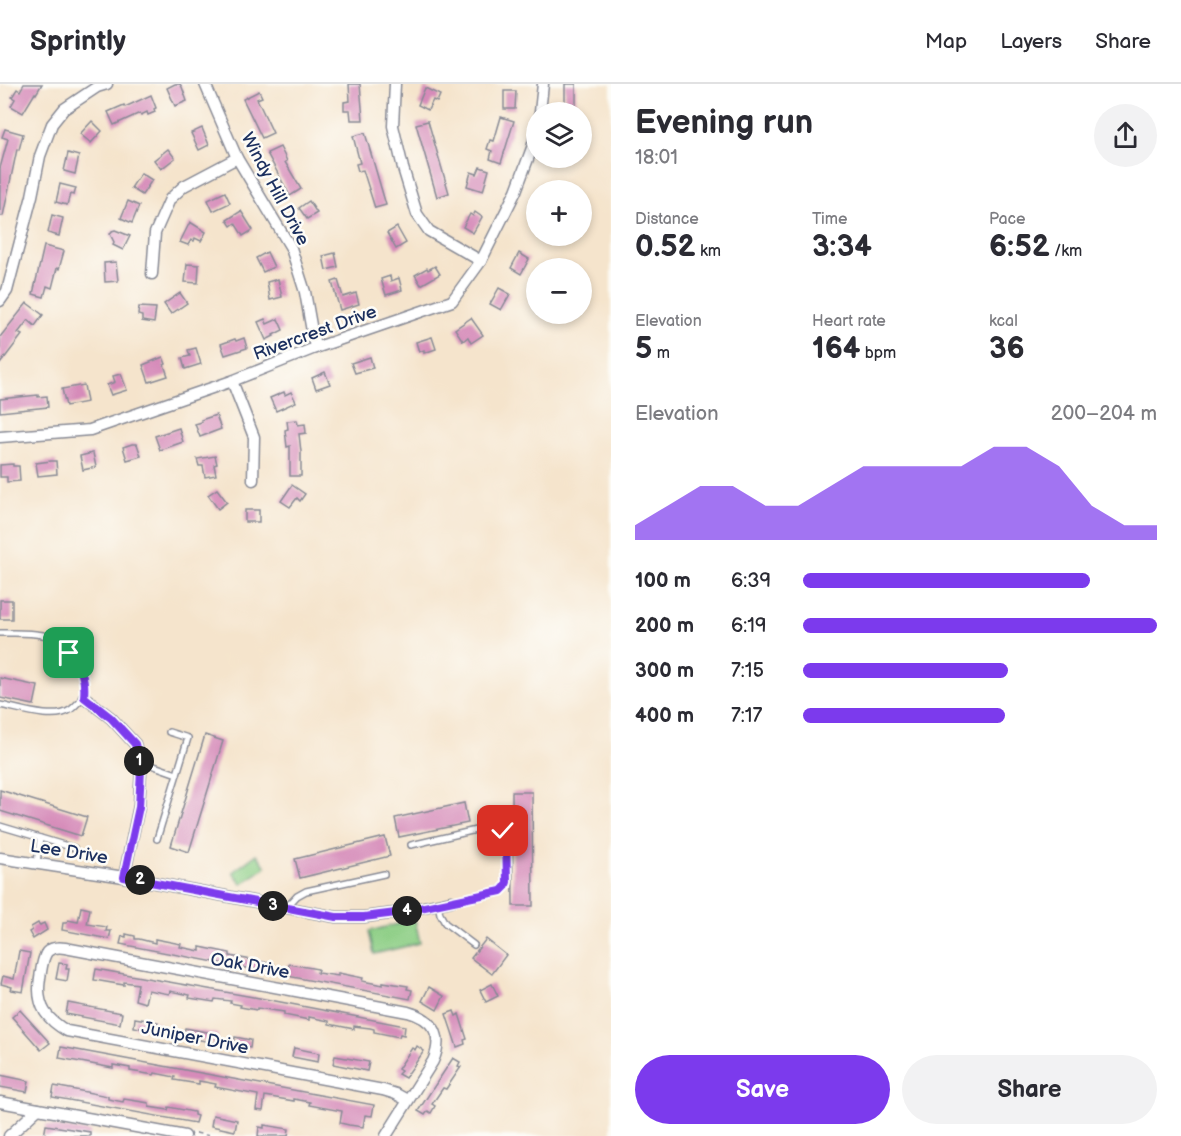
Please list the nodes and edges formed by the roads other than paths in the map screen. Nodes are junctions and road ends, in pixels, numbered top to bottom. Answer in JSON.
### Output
{"nodes":[{"id":1,"x":107,"y":84,"type":"edge"},
{"id":2,"x":205,"y":84,"type":"edge"},
{"id":3,"x":395,"y":84,"type":"edge"},
{"id":4,"x":543,"y":84,"type":"edge"},
{"id":5,"x":541,"y":102,"type":"edge"},
{"id":6,"x":237,"y":158,"type":"junction"},
{"id":7,"x":526,"y":164,"type":"edge"},
{"id":8,"x":481,"y":261,"type":"junction"},
{"id":9,"x":152,"y":274,"type":"dead end"},
{"id":10,"x":0,"y":301,"type":"edge"},
{"id":11,"x":315,"y":348,"type":"junction"},
{"id":12,"x":232,"y":381,"type":"junction"},
{"id":13,"x":0,"y":437,"type":"edge"},
{"id":14,"x":253,"y":480,"type":"dead end"},
{"id":15,"x":0,"y":633,"type":"edge"},
{"id":16,"x":84,"y":697,"type":"junction"},
{"id":17,"x":0,"y":705,"type":"edge"},
{"id":18,"x":169,"y":732,"type":"dead end"},
{"id":19,"x":139,"y":760,"type":"junction"},
{"id":20,"x":177,"y":774,"type":"junction"},
{"id":21,"x":0,"y":826,"type":"edge"},
{"id":22,"x":40,"y":838,"type":"junction"},
{"id":23,"x":157,"y":839,"type":"dead end"},
{"id":24,"x":411,"y":845,"type":"dead end"},
{"id":25,"x":74,"y":848,"type":"dead end"},
{"id":26,"x":0,"y":858,"type":"edge"},
{"id":27,"x":37,"y":864,"type":"junction"},
{"id":28,"x":384,"y":874,"type":"dead end"},
{"id":29,"x":124,"y":877,"type":"junction"},
{"id":30,"x":451,"y":901,"type":"joint"},
{"id":31,"x":438,"y":904,"type":"junction"},
{"id":32,"x":286,"y":908,"type":"junction"},
{"id":33,"x":474,"y":945,"type":"dead end"},
{"id":34,"x":48,"y":951,"type":"joint"},
{"id":35,"x":407,"y":1100,"type":"junction"},
{"id":36,"x":0,"y":1102,"type":"edge"},
{"id":37,"x":38,"y":1109,"type":"junction"},
{"id":38,"x":9,"y":1136,"type":"edge"},
{"id":39,"x":185,"y":1136,"type":"edge"},
{"id":40,"x":386,"y":1136,"type":"edge"}],
"edges":[{"from":1,"to":10,"type":"street"},
{"from":2,"to":6,"type":"street","name":"Windy Hill Drive"},
{"from":3,"to":8,"type":"street"},
{"from":4,"to":5,"type":"street"},
{"from":6,"to":9,"type":"street"},
{"from":6,"to":11,"type":"street","name":"Windy Hill Drive"},
{"from":7,"to":8,"type":"street","name":"Rivercrest Drive"},
{"from":8,"to":11,"type":"street","name":"Rivercrest Drive"},
{"from":11,"to":12,"type":"street","name":"Rivercrest Drive"},
{"from":12,"to":13,"type":"street","name":"Rivercrest Drive"},
{"from":12,"to":14,"type":"street"},
{"from":15,"to":16,"type":"lane"},
{"from":16,"to":17,"type":"lane"},
{"from":16,"to":19,"type":"street"},
{"from":18,"to":20,"type":"lane"},
{"from":19,"to":20,"type":"lane"},
{"from":19,"to":29,"type":"street"},
{"from":20,"to":23,"type":"lane"},
{"from":21,"to":22,"type":"lane"},
{"from":22,"to":25,"type":"lane"},
{"from":22,"to":27,"type":"lane"},
{"from":24,"to":30,"type":"lane"},
{"from":26,"to":27,"type":"street","name":"Lee Drive"},
{"from":27,"to":29,"type":"street","name":"Lee Drive"},
{"from":28,"to":32,"type":"lane"},
{"from":29,"to":32,"type":"street","name":"Lee Drive"},
{"from":30,"to":31,"type":"street","name":"Lee Drive"},
{"from":31,"to":32,"type":"street","name":"Lee Drive"},
{"from":31,"to":33,"type":"lane"},
{"from":34,"to":35,"type":"street","name":"Juniper Drive"},
{"from":34,"to":35,"type":"street","name":"Oak Drive"},
{"from":35,"to":40,"type":"street"},
{"from":36,"to":37,"type":"street"},
{"from":37,"to":38,"type":"street"},
{"from":37,"to":39,"type":"street"}]}
